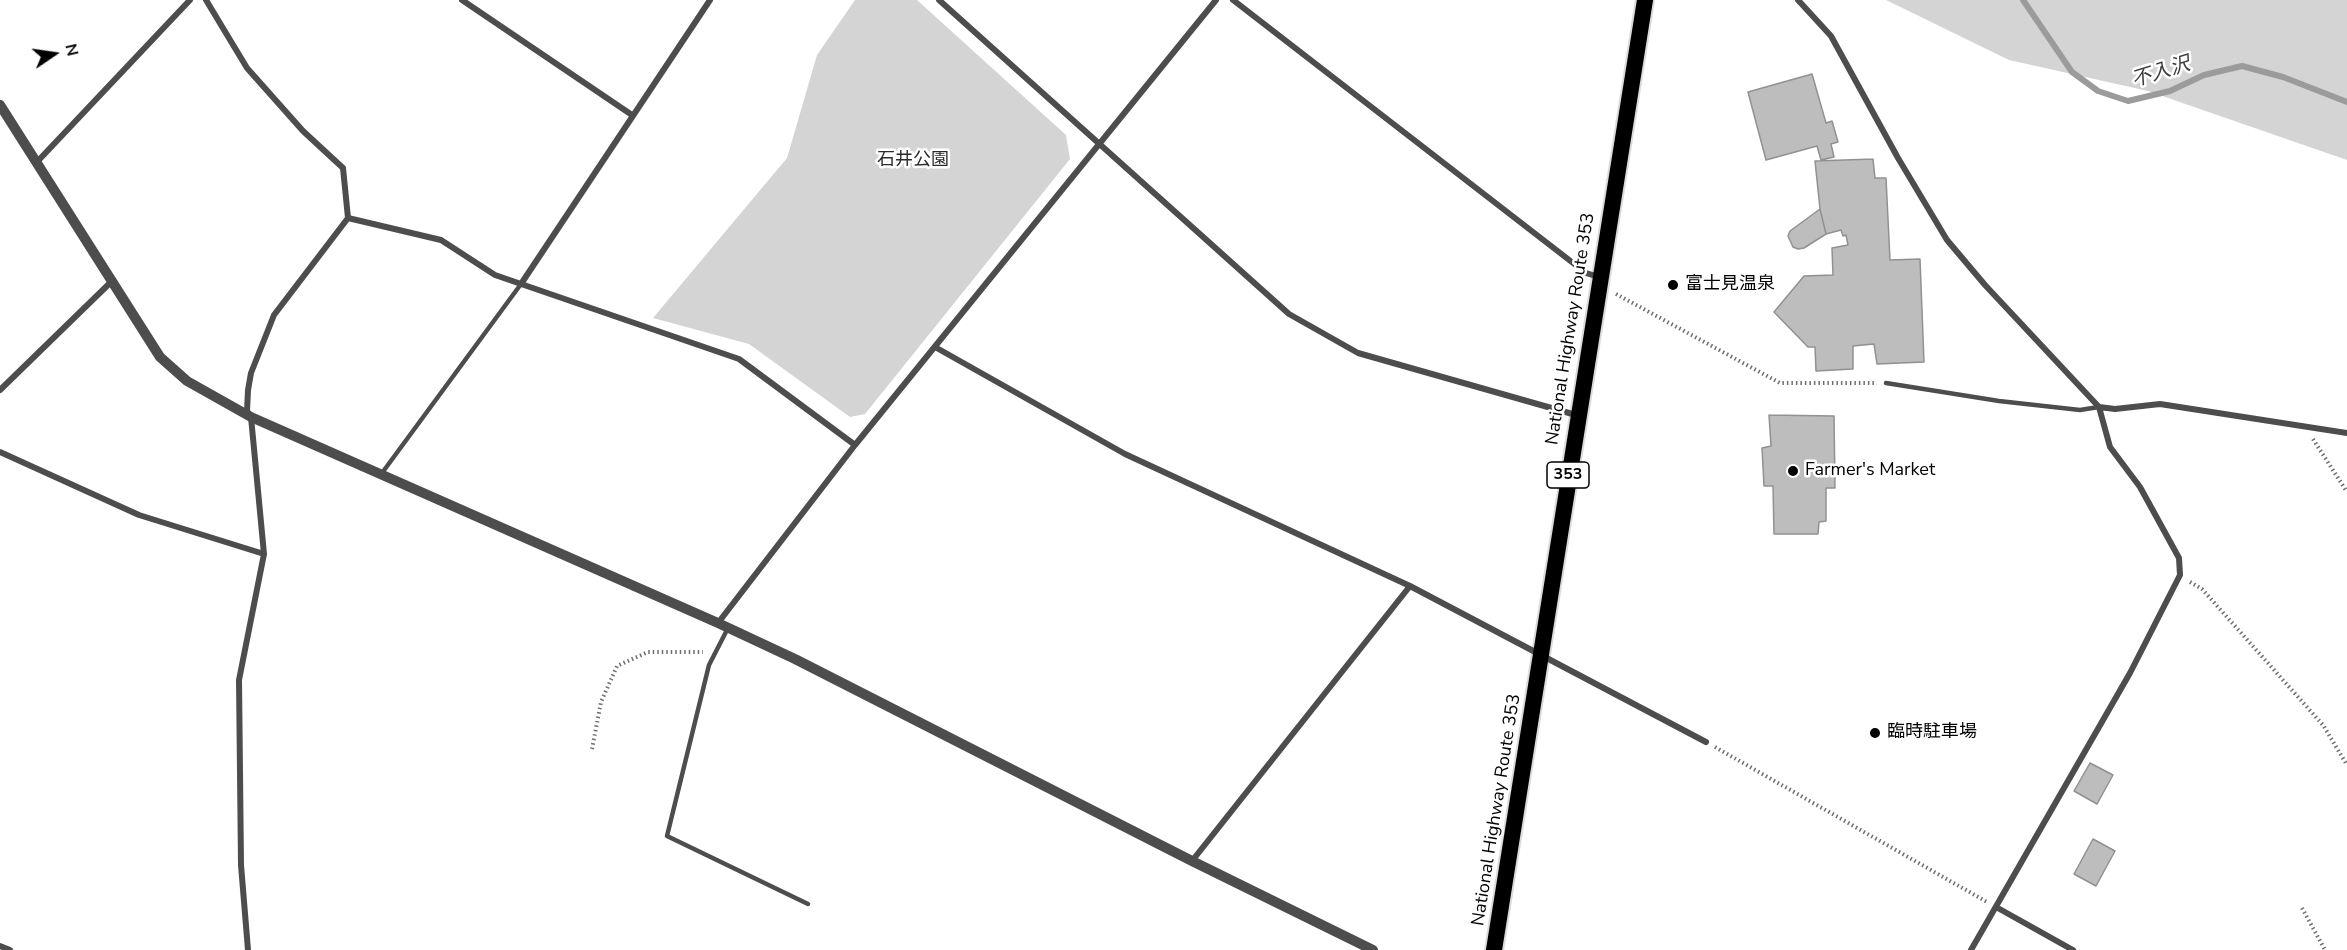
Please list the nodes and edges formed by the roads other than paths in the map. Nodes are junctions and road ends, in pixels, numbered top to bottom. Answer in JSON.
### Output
{"nodes":[{"id":1,"x":189,"y":0,"type":"edge"},
{"id":2,"x":206,"y":0,"type":"edge"},
{"id":3,"x":462,"y":0,"type":"edge"},
{"id":4,"x":710,"y":0,"type":"edge"},
{"id":5,"x":939,"y":0,"type":"edge"},
{"id":6,"x":1216,"y":0,"type":"edge"},
{"id":7,"x":1233,"y":0,"type":"edge"},
{"id":8,"x":1645,"y":0,"type":"edge"},
{"id":9,"x":1798,"y":0,"type":"edge"},
{"id":10,"x":0,"y":105,"type":"edge"},
{"id":11,"x":632,"y":115,"type":"junction"},
{"id":12,"x":1098,"y":143,"type":"junction"},
{"id":13,"x":36,"y":163,"type":"junction"},
{"id":14,"x":348,"y":218,"type":"junction"},
{"id":15,"x":111,"y":282,"type":"junction"},
{"id":16,"x":521,"y":284,"type":"junction"},
{"id":17,"x":1598,"y":285,"type":"junction"},
{"id":18,"x":935,"y":347,"type":"junction"},
{"id":19,"x":1886,"y":383,"type":"road end"},
{"id":20,"x":0,"y":390,"type":"edge"},
{"id":21,"x":2099,"y":407,"type":"junction"},
{"id":22,"x":1577,"y":416,"type":"junction"},
{"id":23,"x":251,"y":417,"type":"junction"},
{"id":24,"x":2347,"y":433,"type":"edge"},
{"id":25,"x":855,"y":445,"type":"junction"},
{"id":26,"x":0,"y":452,"type":"edge"},
{"id":27,"x":381,"y":474,"type":"junction"},
{"id":28,"x":264,"y":554,"type":"junction"},
{"id":29,"x":1410,"y":586,"type":"junction"},
{"id":30,"x":723,"y":626,"type":"junction"},
{"id":31,"x":1541,"y":653,"type":"junction"},
{"id":32,"x":1706,"y":742,"type":"road end"},
{"id":33,"x":1192,"y":861,"type":"junction"},
{"id":34,"x":808,"y":904,"type":"dead end"},
{"id":35,"x":1996,"y":907,"type":"junction"},
{"id":36,"x":0,"y":946,"type":"edge"},
{"id":37,"x":10,"y":950,"type":"edge"},
{"id":38,"x":248,"y":950,"type":"edge"},
{"id":39,"x":1373,"y":950,"type":"edge"},
{"id":40,"x":1494,"y":950,"type":"edge"},
{"id":41,"x":1971,"y":950,"type":"edge"},
{"id":42,"x":2073,"y":950,"type":"edge"}],
"edges":[{"from":1,"to":13,"type":"street"},
{"from":2,"to":14,"type":"street"},
{"from":3,"to":11,"type":"street"},
{"from":4,"to":11,"type":"street"},
{"from":5,"to":12,"type":"street"},
{"from":6,"to":12,"type":"street"},
{"from":7,"to":17,"type":"street"},
{"from":8,"to":17,"type":"highway","name":"National Highway Route 353","number":"353"},
{"from":9,"to":21,"type":"street"},
{"from":10,"to":13,"type":"street"},
{"from":11,"to":16,"type":"street"},
{"from":12,"to":18,"type":"street"},
{"from":12,"to":22,"type":"street"},
{"from":13,"to":15,"type":"street"},
{"from":14,"to":16,"type":"street"},
{"from":14,"to":23,"type":"street"},
{"from":15,"to":20,"type":"street"},
{"from":15,"to":23,"type":"street"},
{"from":16,"to":25,"type":"street"},
{"from":16,"to":27,"type":"lane"},
{"from":17,"to":22,"type":"highway","name":"National Highway Route 353","number":"353"},
{"from":18,"to":25,"type":"street"},
{"from":18,"to":29,"type":"street"},
{"from":19,"to":21,"type":"lane"},
{"from":21,"to":24,"type":"street"},
{"from":21,"to":35,"type":"street"},
{"from":22,"to":31,"type":"highway","name":"National Highway Route 353","number":"353"},
{"from":23,"to":27,"type":"street"},
{"from":23,"to":28,"type":"street"},
{"from":25,"to":30,"type":"street"},
{"from":26,"to":28,"type":"street"},
{"from":27,"to":30,"type":"street"},
{"from":28,"to":38,"type":"street"},
{"from":29,"to":31,"type":"street"},
{"from":29,"to":33,"type":"street"},
{"from":30,"to":33,"type":"street"},
{"from":30,"to":34,"type":"lane"},
{"from":31,"to":32,"type":"street"},
{"from":31,"to":40,"type":"highway","name":"National Highway Route 353","number":"353"},
{"from":33,"to":39,"type":"street"},
{"from":35,"to":41,"type":"street"},
{"from":35,"to":42,"type":"street"},
{"from":36,"to":37,"type":"street"}]}
